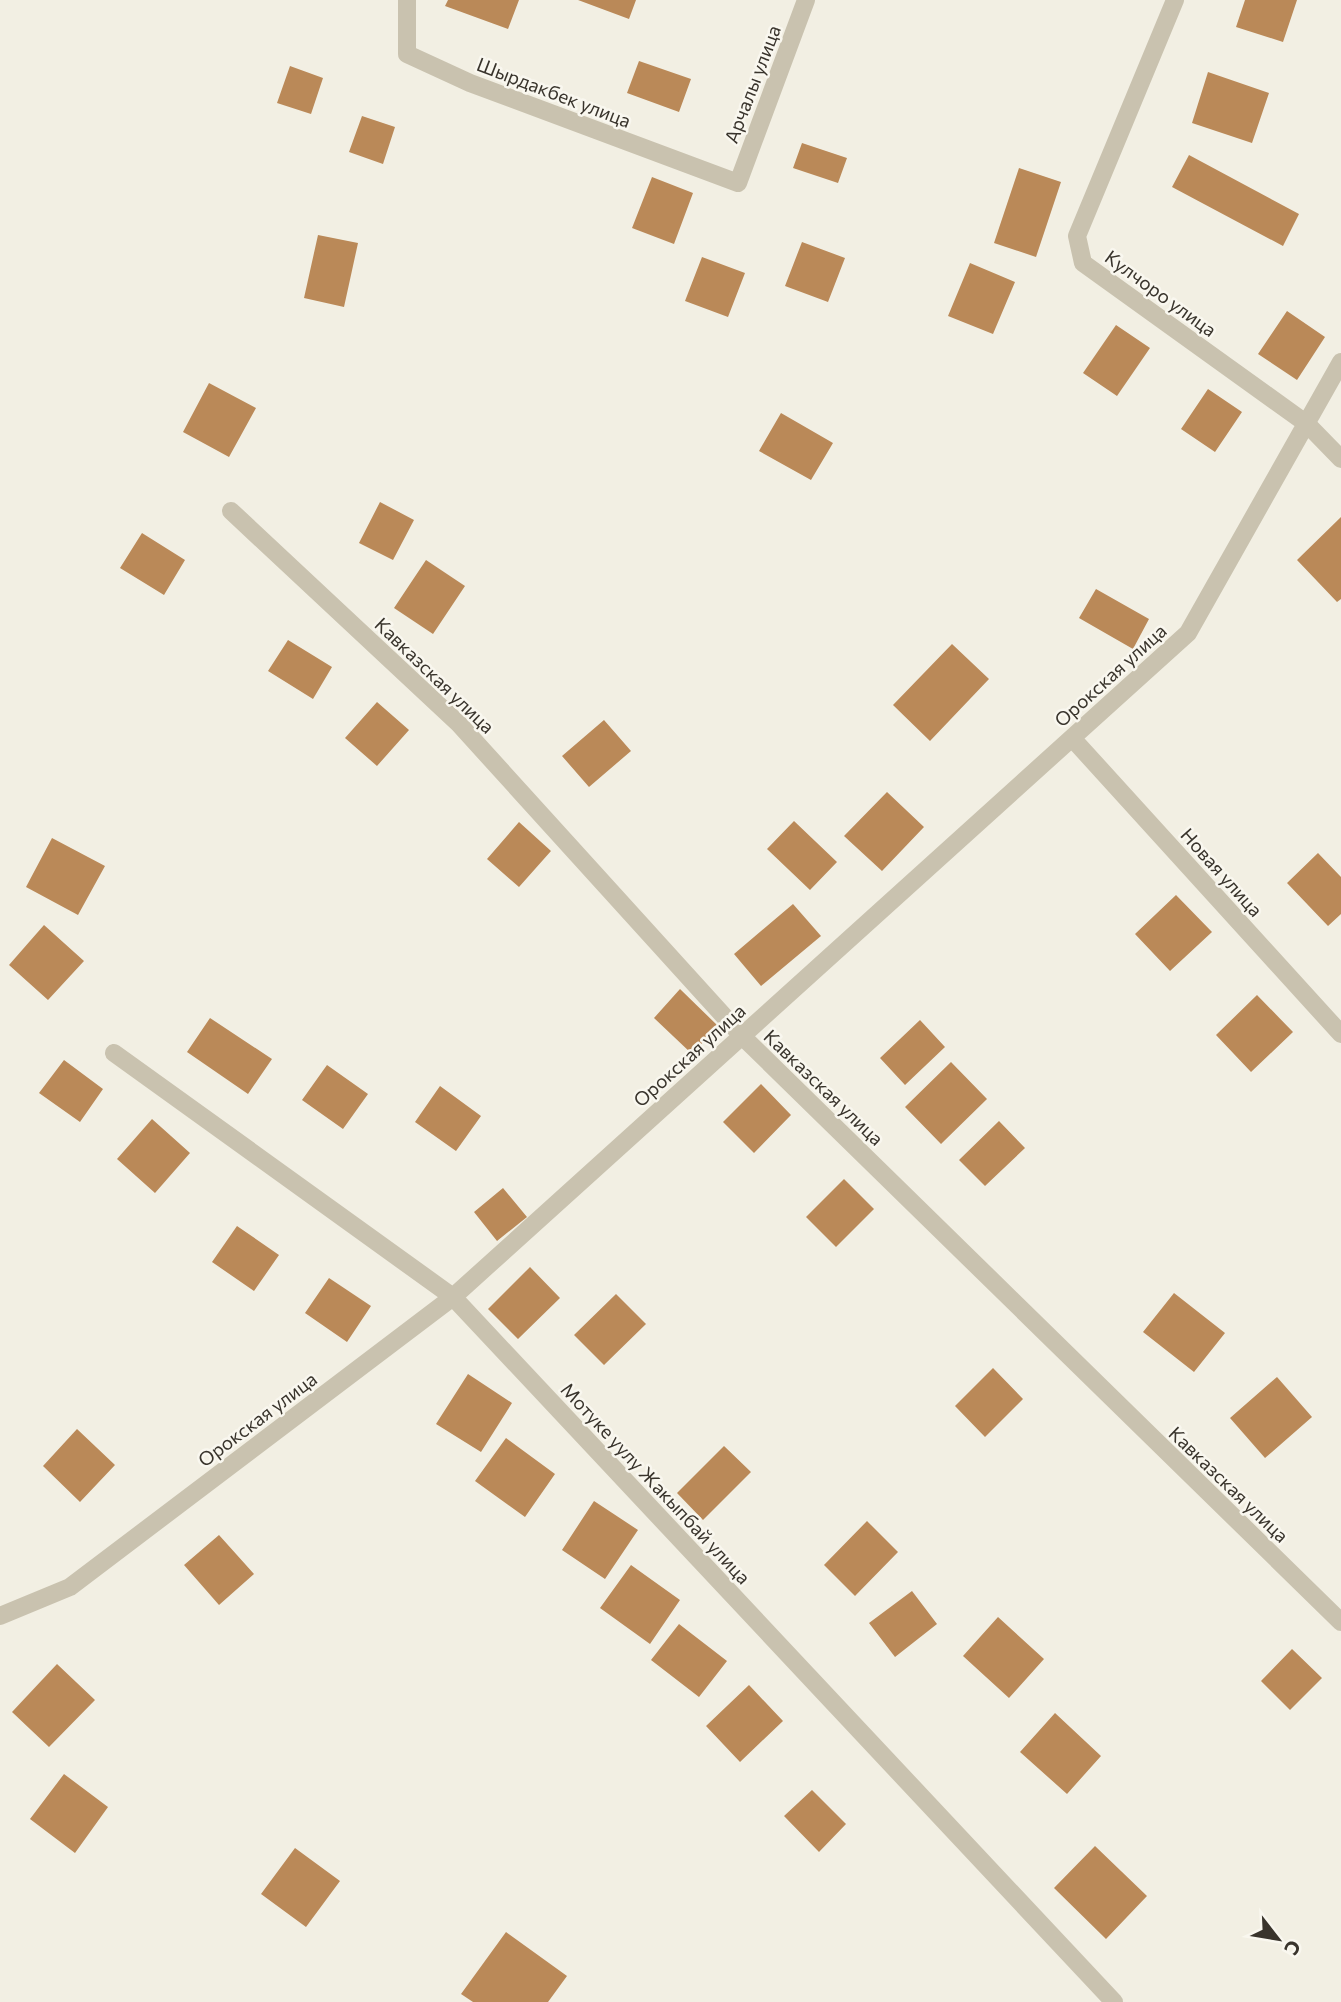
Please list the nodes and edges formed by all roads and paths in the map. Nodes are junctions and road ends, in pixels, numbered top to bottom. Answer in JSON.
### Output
{"nodes":[{"id":1,"x":407,"y":0,"type":"edge"},
{"id":2,"x":806,"y":0,"type":"edge"},
{"id":3,"x":1175,"y":0,"type":"edge"},
{"id":4,"x":738,"y":183,"type":"joint"},
{"id":5,"x":1341,"y":362,"type":"edge"},
{"id":6,"x":1307,"y":424,"type":"junction"},
{"id":7,"x":1341,"y":459,"type":"edge"},
{"id":8,"x":231,"y":511,"type":"dead end"},
{"id":9,"x":1072,"y":738,"type":"junction"},
{"id":10,"x":1341,"y":1034,"type":"edge"},
{"id":11,"x":742,"y":1036,"type":"junction"},
{"id":12,"x":114,"y":1054,"type":"dead end"},
{"id":13,"x":453,"y":1297,"type":"junction"},
{"id":14,"x":0,"y":1616,"type":"edge"},
{"id":15,"x":1341,"y":1622,"type":"edge"},
{"id":16,"x":1114,"y":2002,"type":"edge"}],
"edges":[{"from":1,"to":4,"type":"street","name":"Шырдакбек улица"},
{"from":2,"to":4,"type":"street","name":"Арчалы улица"},
{"from":3,"to":6,"type":"street","name":"Кулчоро улица"},
{"from":5,"to":6,"type":"street","name":"Орокская улица"},
{"from":6,"to":7,"type":"street"},
{"from":6,"to":9,"type":"street","name":"Орокская улица"},
{"from":8,"to":11,"type":"street","name":"Кавказская улица"},
{"from":9,"to":10,"type":"street","name":"Новая улица"},
{"from":9,"to":11,"type":"street","name":"Орокская улица"},
{"from":11,"to":13,"type":"street","name":"Орокская улица"},
{"from":11,"to":15,"type":"street","name":"Кавказская улица"},
{"from":12,"to":13,"type":"street","name":"Мотуке уулу Жакыпбай улица"},
{"from":13,"to":14,"type":"street","name":"Орокская улица"},
{"from":13,"to":16,"type":"street","name":"Мотуке уулу Жакыпбай улица"}]}
